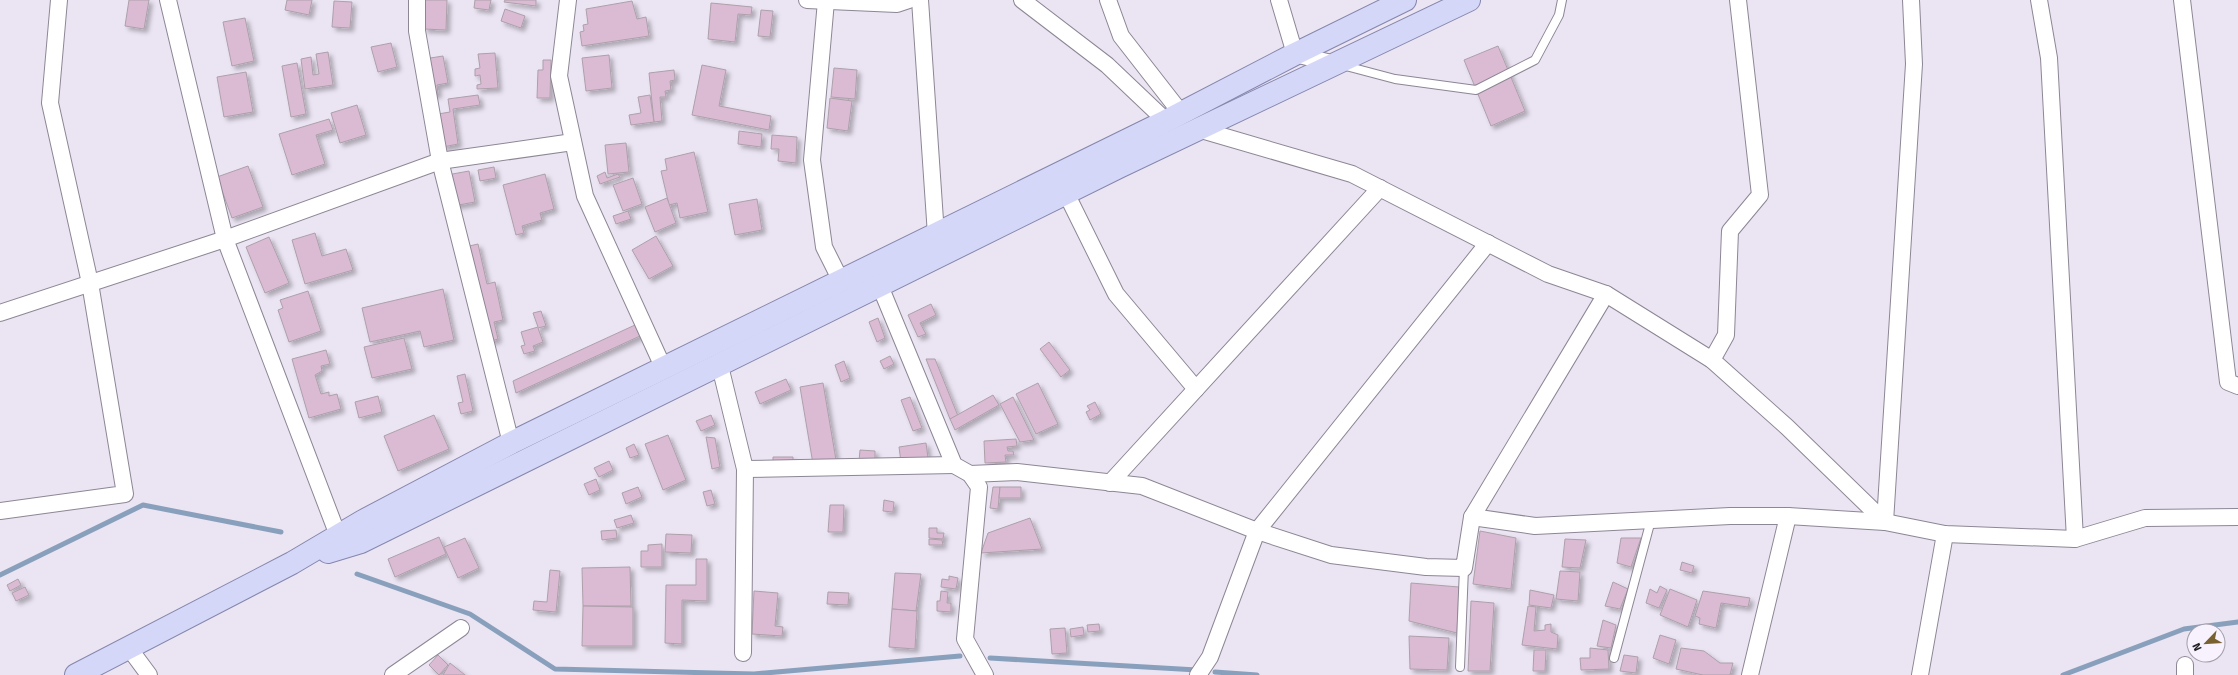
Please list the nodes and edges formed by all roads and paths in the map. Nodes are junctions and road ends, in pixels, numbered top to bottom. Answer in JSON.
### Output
{"nodes":[{"id":1,"x":59,"y":0,"type":"edge"},
{"id":2,"x":168,"y":0,"type":"edge"},
{"id":3,"x":417,"y":0,"type":"edge"},
{"id":4,"x":568,"y":0,"type":"edge"},
{"id":5,"x":807,"y":0,"type":"edge"},
{"id":6,"x":909,"y":0,"type":"edge"},
{"id":7,"x":920,"y":0,"type":"edge"},
{"id":8,"x":1022,"y":0,"type":"edge"},
{"id":9,"x":1108,"y":0,"type":"edge"},
{"id":10,"x":1279,"y":0,"type":"edge"},
{"id":11,"x":1405,"y":0,"type":"edge"},
{"id":12,"x":1469,"y":0,"type":"edge"},
{"id":13,"x":1562,"y":0,"type":"edge"},
{"id":14,"x":1738,"y":0,"type":"edge"},
{"id":15,"x":1911,"y":0,"type":"edge"},
{"id":16,"x":2039,"y":0,"type":"edge"},
{"id":17,"x":2182,"y":0,"type":"edge"},
{"id":18,"x":826,"y":1,"type":"junction"},
{"id":19,"x":1295,"y":54,"type":"junction"},
{"id":20,"x":1335,"y":64,"type":"junction"},
{"id":21,"x":1174,"y":117,"type":"junction"},
{"id":22,"x":1198,"y":129,"type":"junction"},
{"id":23,"x":573,"y":142,"type":"junction"},
{"id":24,"x":440,"y":161,"type":"junction"},
{"id":25,"x":1380,"y":188,"type":"junction"},
{"id":26,"x":1066,"y":193,"type":"junction"},
{"id":27,"x":936,"y":235,"type":"junction"},
{"id":28,"x":225,"y":239,"type":"junction"},
{"id":29,"x":1488,"y":243,"type":"junction"},
{"id":30,"x":842,"y":281,"type":"junction"},
{"id":31,"x":90,"y":283,"type":"junction"},
{"id":32,"x":880,"y":286,"type":"junction"},
{"id":33,"x":1606,"y":294,"type":"junction"},
{"id":34,"x":0,"y":313,"type":"edge"},
{"id":35,"x":1712,"y":360,"type":"junction"},
{"id":36,"x":720,"y":366,"type":"junction"},
{"id":37,"x":664,"y":369,"type":"junction"},
{"id":38,"x":2238,"y":386,"type":"edge"},
{"id":39,"x":1196,"y":389,"type":"junction"},
{"id":40,"x":511,"y":443,"type":"junction"},
{"id":41,"x":954,"y":465,"type":"junction"},
{"id":42,"x":745,"y":469,"type":"junction"},
{"id":43,"x":970,"y":474,"type":"junction"},
{"id":44,"x":1110,"y":483,"type":"junction"},
{"id":45,"x":0,"y":510,"type":"edge"},
{"id":46,"x":1788,"y":516,"type":"junction"},
{"id":47,"x":1472,"y":517,"type":"junction"},
{"id":48,"x":2238,"y":517,"type":"edge"},
{"id":49,"x":1651,"y":520,"type":"junction"},
{"id":50,"x":1885,"y":522,"type":"junction"},
{"id":51,"x":1256,"y":531,"type":"junction"},
{"id":52,"x":1945,"y":534,"type":"junction"},
{"id":53,"x":2075,"y":539,"type":"junction"},
{"id":54,"x":341,"y":541,"type":"junction"},
{"id":55,"x":1464,"y":568,"type":"junction"},
{"id":56,"x":460,"y":628,"type":"dead end"},
{"id":57,"x":129,"y":648,"type":"junction"},
{"id":58,"x":743,"y":653,"type":"dead end"},
{"id":59,"x":1614,"y":658,"type":"dead end"},
{"id":60,"x":1460,"y":667,"type":"dead end"},
{"id":61,"x":76,"y":675,"type":"edge"},
{"id":62,"x":149,"y":675,"type":"edge"},
{"id":63,"x":393,"y":675,"type":"edge"},
{"id":64,"x":985,"y":675,"type":"edge"},
{"id":65,"x":1198,"y":675,"type":"edge"},
{"id":66,"x":1750,"y":675,"type":"edge"},
{"id":67,"x":1920,"y":675,"type":"edge"}],
"edges":[{"from":1,"to":31,"type":"street"},
{"from":2,"to":28,"type":"street"},
{"from":3,"to":24,"type":"street"},
{"from":4,"to":23,"type":"street"},
{"from":5,"to":18,"type":"street"},
{"from":6,"to":18,"type":"street"},
{"from":7,"to":27,"type":"street"},
{"from":8,"to":21,"type":"street"},
{"from":9,"to":21,"type":"street"},
{"from":10,"to":19,"type":"street"},
{"from":11,"to":19,"type":"main road"},
{"from":12,"to":20,"type":"main road"},
{"from":13,"to":20,"type":"lane"},
{"from":14,"to":35,"type":"street"},
{"from":15,"to":50,"type":"street"},
{"from":16,"to":53,"type":"street"},
{"from":17,"to":38,"type":"street"},
{"from":18,"to":30,"type":"street"},
{"from":19,"to":20,"type":"street"},
{"from":19,"to":21,"type":"main road"},
{"from":20,"to":22,"type":"main road"},
{"from":21,"to":27,"type":"main road"},
{"from":22,"to":25,"type":"street"},
{"from":22,"to":26,"type":"main road"},
{"from":23,"to":24,"type":"street"},
{"from":23,"to":37,"type":"street"},
{"from":24,"to":28,"type":"street"},
{"from":24,"to":40,"type":"street"},
{"from":25,"to":29,"type":"street"},
{"from":25,"to":39,"type":"street"},
{"from":26,"to":32,"type":"main road"},
{"from":26,"to":39,"type":"street"},
{"from":27,"to":30,"type":"main road"},
{"from":28,"to":31,"type":"street"},
{"from":28,"to":54,"type":"street"},
{"from":29,"to":33,"type":"street"},
{"from":29,"to":51,"type":"street"},
{"from":30,"to":37,"type":"main road"},
{"from":31,"to":34,"type":"street"},
{"from":31,"to":45,"type":"street"},
{"from":32,"to":36,"type":"main road"},
{"from":32,"to":41,"type":"street"},
{"from":33,"to":35,"type":"street"},
{"from":33,"to":47,"type":"street"},
{"from":35,"to":50,"type":"street"},
{"from":36,"to":42,"type":"street"},
{"from":36,"to":54,"type":"main road"},
{"from":37,"to":40,"type":"main road"},
{"from":39,"to":44,"type":"street"},
{"from":40,"to":54,"type":"main road"},
{"from":41,"to":42,"type":"street"},
{"from":41,"to":43,"type":"street"},
{"from":42,"to":58,"type":"street"},
{"from":43,"to":44,"type":"street"},
{"from":43,"to":64,"type":"street"},
{"from":44,"to":51,"type":"street"},
{"from":46,"to":49,"type":"street"},
{"from":46,"to":50,"type":"street"},
{"from":46,"to":66,"type":"street"},
{"from":47,"to":49,"type":"street"},
{"from":47,"to":55,"type":"street"},
{"from":48,"to":53,"type":"street"},
{"from":49,"to":59,"type":"lane"},
{"from":50,"to":52,"type":"street"},
{"from":51,"to":55,"type":"street"},
{"from":51,"to":65,"type":"street"},
{"from":52,"to":53,"type":"street"},
{"from":52,"to":67,"type":"street"},
{"from":54,"to":57,"type":"main road"},
{"from":55,"to":60,"type":"lane"},
{"from":56,"to":63,"type":"street"},
{"from":57,"to":61,"type":"main road"},
{"from":57,"to":62,"type":"street"}]}
